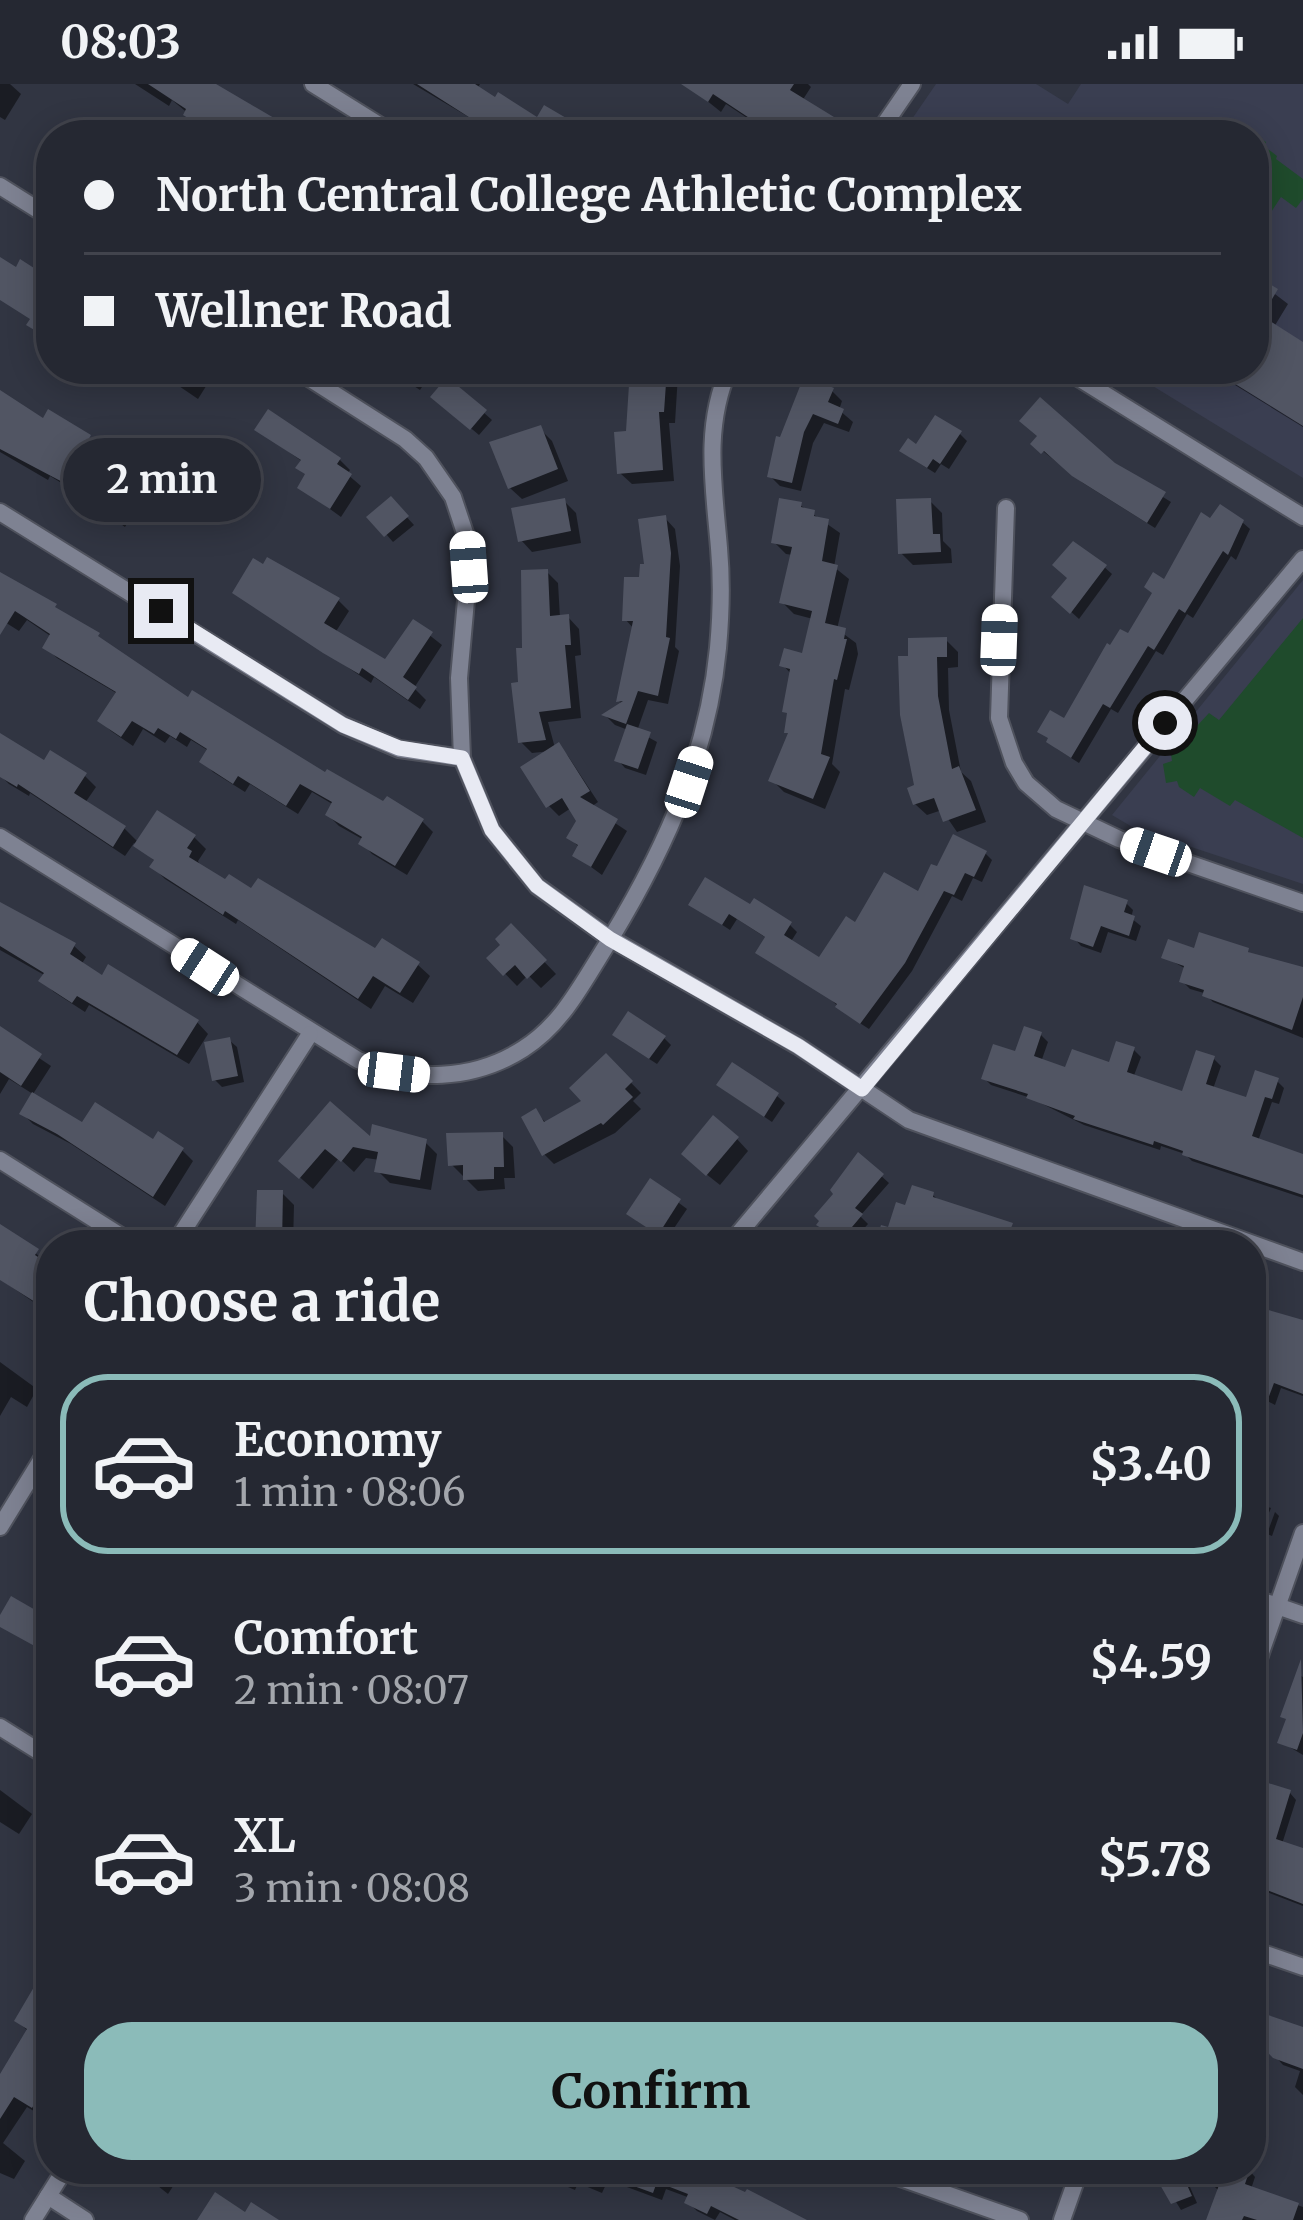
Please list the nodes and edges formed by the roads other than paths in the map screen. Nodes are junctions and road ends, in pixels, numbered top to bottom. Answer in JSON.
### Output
{"nodes":[{"id":1,"x":313,"y":84,"type":"edge"},
{"id":2,"x":912,"y":84,"type":"edge"},
{"id":3,"x":371,"y":120,"type":"edge"},
{"id":4,"x":887,"y":120,"type":"edge"},
{"id":5,"x":0,"y":186,"type":"edge"},
{"id":6,"x":36,"y":209,"type":"edge"},
{"id":7,"x":319,"y":384,"type":"edge"},
{"id":8,"x":724,"y":384,"type":"edge"},
{"id":9,"x":1088,"y":384,"type":"edge"},
{"id":10,"x":1006,"y":508,"type":"dead end"},
{"id":11,"x":0,"y":512,"type":"edge"},
{"id":12,"x":1303,"y":518,"type":"edge"},
{"id":13,"x":1303,"y":559,"type":"edge"},
{"id":14,"x":462,"y":758,"type":"junction"},
{"id":15,"x":1082,"y":821,"type":"junction"},
{"id":16,"x":0,"y":837,"type":"edge"},
{"id":17,"x":1303,"y":903,"type":"edge"},
{"id":18,"x":610,"y":939,"type":"junction"},
{"id":19,"x":310,"y":1034,"type":"junction"},
{"id":20,"x":862,"y":1089,"type":"junction"},
{"id":21,"x":0,"y":1160,"type":"edge"},
{"id":22,"x":112,"y":1230,"type":"edge"},
{"id":23,"x":184,"y":1230,"type":"edge"},
{"id":24,"x":742,"y":1230,"type":"edge"},
{"id":25,"x":1212,"y":1230,"type":"edge"},
{"id":26,"x":1266,"y":1249,"type":"edge"},
{"id":27,"x":1303,"y":1262,"type":"edge"},
{"id":28,"x":36,"y":1468,"type":"edge"},
{"id":29,"x":0,"y":1527,"type":"edge"},
{"id":30,"x":1303,"y":1533,"type":"edge"},
{"id":31,"x":1266,"y":1602,"type":"edge"},
{"id":32,"x":1277,"y":1606,"type":"junction"},
{"id":33,"x":1303,"y":1615,"type":"edge"},
{"id":34,"x":1266,"y":1638,"type":"edge"},
{"id":35,"x":0,"y":1726,"type":"edge"},
{"id":36,"x":36,"y":1749,"type":"edge"},
{"id":37,"x":1266,"y":1954,"type":"edge"},
{"id":38,"x":1303,"y":1967,"type":"edge"},
{"id":39,"x":56,"y":2184,"type":"edge"},
{"id":40,"x":918,"y":2184,"type":"edge"},
{"id":41,"x":1075,"y":2184,"type":"edge"},
{"id":42,"x":48,"y":2196,"type":"junction"},
{"id":43,"x":33,"y":2220,"type":"edge"},
{"id":44,"x":86,"y":2220,"type":"edge"},
{"id":45,"x":1020,"y":2220,"type":"edge"},
{"id":46,"x":1062,"y":2220,"type":"edge"}],
"edges":[{"from":1,"to":3,"type":"street"},
{"from":2,"to":4,"type":"street"},
{"from":5,"to":6,"type":"street"},
{"from":7,"to":14,"type":"street"},
{"from":8,"to":18,"type":"street"},
{"from":9,"to":12,"type":"street"},
{"from":10,"to":15,"type":"street"},
{"from":11,"to":14,"type":"street"},
{"from":13,"to":15,"type":"street"},
{"from":14,"to":18,"type":"street"},
{"from":15,"to":17,"type":"street"},
{"from":15,"to":20,"type":"street"},
{"from":16,"to":19,"type":"street"},
{"from":18,"to":19,"type":"street"},
{"from":18,"to":20,"type":"street"},
{"from":19,"to":23,"type":"street"},
{"from":20,"to":24,"type":"street"},
{"from":20,"to":25,"type":"street"},
{"from":21,"to":22,"type":"street"},
{"from":26,"to":27,"type":"street"},
{"from":28,"to":29,"type":"street"},
{"from":30,"to":32,"type":"street"},
{"from":31,"to":32,"type":"street"},
{"from":32,"to":33,"type":"street"},
{"from":32,"to":34,"type":"street"},
{"from":35,"to":36,"type":"street"},
{"from":37,"to":38,"type":"street"},
{"from":39,"to":42,"type":"street"},
{"from":40,"to":45,"type":"street"},
{"from":41,"to":46,"type":"street"},
{"from":42,"to":43,"type":"street"},
{"from":42,"to":44,"type":"street"}]}
